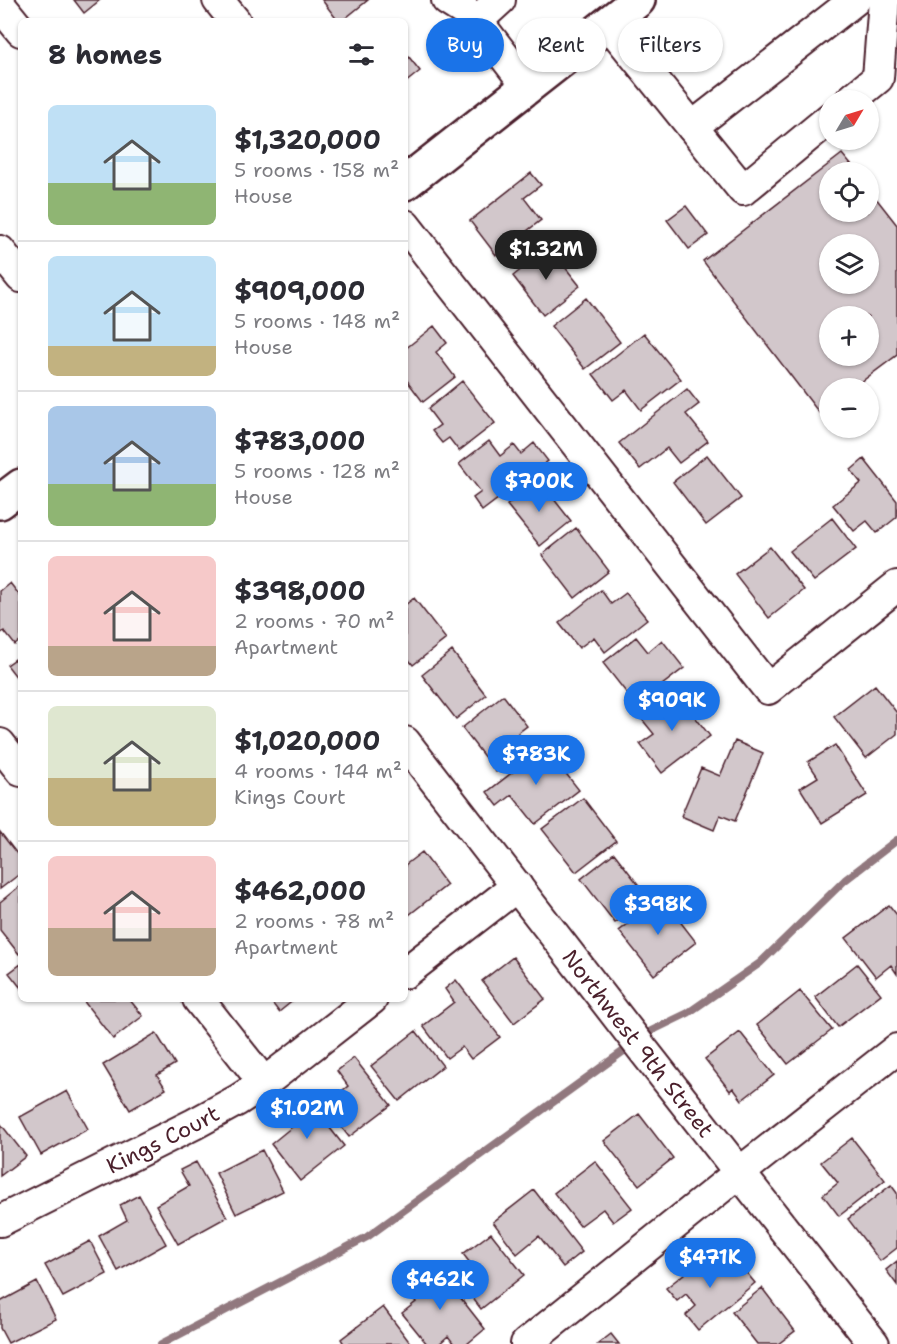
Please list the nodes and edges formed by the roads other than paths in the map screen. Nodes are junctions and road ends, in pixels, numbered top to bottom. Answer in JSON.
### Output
{"nodes":[{"id":1,"x":218,"y":0,"type":"edge"},
{"id":2,"x":447,"y":0,"type":"edge"},
{"id":3,"x":855,"y":0,"type":"edge"},
{"id":4,"x":884,"y":0,"type":"edge"},
{"id":5,"x":0,"y":5,"type":"edge"},
{"id":6,"x":481,"y":9,"type":"edge"},
{"id":7,"x":617,"y":10,"type":"edge"},
{"id":8,"x":233,"y":18,"type":"edge"},
{"id":9,"x":18,"y":27,"type":"edge"},
{"id":10,"x":528,"y":87,"type":"junction"},
{"id":11,"x":863,"y":90,"type":"edge"},
{"id":12,"x":692,"y":127,"type":"junction"},
{"id":13,"x":819,"y":127,"type":"edge"},
{"id":14,"x":408,"y":181,"type":"edge"},
{"id":15,"x":408,"y":229,"type":"edge"},
{"id":16,"x":0,"y":251,"type":"edge"},
{"id":17,"x":18,"y":273,"type":"edge"},
{"id":18,"x":897,"y":586,"type":"edge"},
{"id":19,"x":0,"y":744,"type":"edge"},
{"id":20,"x":408,"y":746,"type":"edge"},
{"id":21,"x":18,"y":767,"type":"edge"},
{"id":22,"x":517,"y":886,"type":"junction"},
{"id":23,"x":408,"y":971,"type":"edge"},
{"id":24,"x":200,"y":1002,"type":"edge"},
{"id":25,"x":368,"y":1002,"type":"edge"},
{"id":26,"x":897,"y":1049,"type":"edge"},
{"id":27,"x":264,"y":1083,"type":"junction"},
{"id":28,"x":739,"y":1173,"type":"junction"},
{"id":29,"x":0,"y":1221,"type":"edge"},
{"id":30,"x":526,"y":1344,"type":"edge"},
{"id":31,"x":874,"y":1344,"type":"edge"}],
"edges":[{"from":1,"to":8,"type":"street"},
{"from":2,"to":6,"type":"street"},
{"from":3,"to":12,"type":"street"},
{"from":4,"to":11,"type":"street"},
{"from":5,"to":9,"type":"street"},
{"from":6,"to":10,"type":"street"},
{"from":7,"to":10,"type":"main road"},
{"from":7,"to":12,"type":"street"},
{"from":10,"to":14,"type":"main road"},
{"from":12,"to":13,"type":"street"},
{"from":15,"to":18,"type":"street"},
{"from":16,"to":17,"type":"street"},
{"from":19,"to":21,"type":"street"},
{"from":20,"to":22,"type":"street","name":"Northwest 9th Street"},
{"from":22,"to":23,"type":"street"},
{"from":22,"to":28,"type":"street","name":"Northwest 9th Street"},
{"from":24,"to":27,"type":"street"},
{"from":25,"to":27,"type":"street","name":"Kings Court"},
{"from":26,"to":28,"type":"street"},
{"from":27,"to":29,"type":"street","name":"Kings Court"},
{"from":28,"to":30,"type":"street"},
{"from":28,"to":31,"type":"street","name":"Northwest 9th Street"}]}
